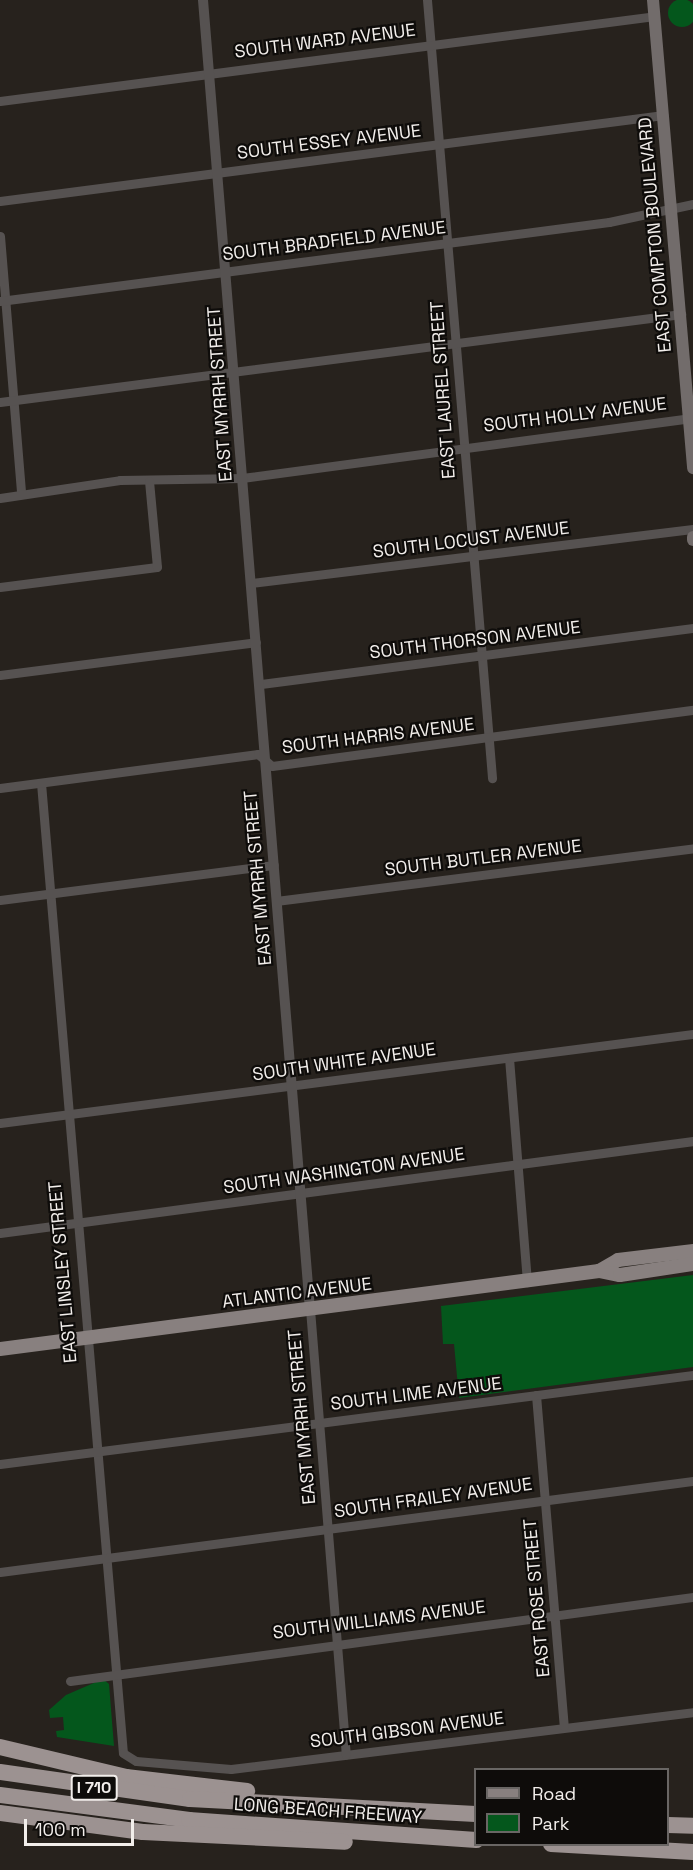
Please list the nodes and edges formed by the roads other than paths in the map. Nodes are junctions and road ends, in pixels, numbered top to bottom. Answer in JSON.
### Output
{"nodes":[{"id":1,"x":203,"y":0,"type":"edge"},
{"id":2,"x":427,"y":0,"type":"edge"},
{"id":3,"x":653,"y":0,"type":"edge"},
{"id":4,"x":655,"y":16,"type":"junction"},
{"id":5,"x":431,"y":44,"type":"junction"},
{"id":6,"x":210,"y":73,"type":"junction"},
{"id":7,"x":0,"y":101,"type":"edge"},
{"id":8,"x":663,"y":115,"type":"junction"},
{"id":9,"x":439,"y":145,"type":"junction"},
{"id":10,"x":218,"y":172,"type":"junction"},
{"id":11,"x":0,"y":201,"type":"edge"},
{"id":12,"x":693,"y":204,"type":"edge"},
{"id":13,"x":672,"y":211,"type":"junction"},
{"id":14,"x":0,"y":236,"type":"edge"},
{"id":15,"x":448,"y":243,"type":"junction"},
{"id":16,"x":227,"y":271,"type":"junction"},
{"id":17,"x":3,"y":301,"type":"edge"},
{"id":18,"x":681,"y":315,"type":"junction"},
{"id":19,"x":455,"y":341,"type":"junction"},
{"id":20,"x":235,"y":371,"type":"junction"},
{"id":21,"x":14,"y":400,"type":"junction"},
{"id":22,"x":0,"y":402,"type":"edge"},
{"id":23,"x":691,"y":418,"type":"edge"},
{"id":24,"x":463,"y":446,"type":"junction"},
{"id":25,"x":693,"y":468,"type":"edge"},
{"id":26,"x":242,"y":477,"type":"junction"},
{"id":27,"x":149,"y":481,"type":"junction"},
{"id":28,"x":21,"y":494,"type":"junction"},
{"id":29,"x":0,"y":498,"type":"edge"},
{"id":30,"x":693,"y":529,"type":"edge"},
{"id":31,"x":472,"y":558,"type":"junction"},
{"id":32,"x":252,"y":583,"type":"junction"},
{"id":33,"x":0,"y":587,"type":"edge"},
{"id":34,"x":693,"y":628,"type":"edge"},
{"id":35,"x":256,"y":642,"type":"junction"},
{"id":36,"x":481,"y":655,"type":"junction"},
{"id":37,"x":0,"y":675,"type":"edge"},
{"id":38,"x":261,"y":684,"type":"junction"},
{"id":39,"x":693,"y":710,"type":"edge"},
{"id":40,"x":488,"y":739,"type":"junction"},
{"id":41,"x":265,"y":760,"type":"junction"},
{"id":42,"x":492,"y":778,"type":"dead end"},
{"id":43,"x":41,"y":783,"type":"junction"},
{"id":44,"x":0,"y":788,"type":"edge"},
{"id":45,"x":693,"y":849,"type":"edge"},
{"id":46,"x":274,"y":865,"type":"junction"},
{"id":47,"x":50,"y":893,"type":"junction"},
{"id":48,"x":0,"y":900,"type":"edge"},
{"id":49,"x":276,"y":901,"type":"junction"},
{"id":50,"x":693,"y":1034,"type":"edge"},
{"id":51,"x":509,"y":1058,"type":"junction"},
{"id":52,"x":292,"y":1084,"type":"junction"},
{"id":53,"x":67,"y":1114,"type":"junction"},
{"id":54,"x":0,"y":1123,"type":"edge"},
{"id":55,"x":693,"y":1142,"type":"edge"},
{"id":56,"x":518,"y":1164,"type":"junction"},
{"id":57,"x":300,"y":1192,"type":"junction"},
{"id":58,"x":76,"y":1224,"type":"junction"},
{"id":59,"x":0,"y":1233,"type":"edge"},
{"id":60,"x":693,"y":1251,"type":"edge"},
{"id":61,"x":693,"y":1264,"type":"edge"},
{"id":62,"x":599,"y":1271,"type":"junction"},
{"id":63,"x":527,"y":1282,"type":"junction"},
{"id":64,"x":310,"y":1309,"type":"junction"},
{"id":65,"x":85,"y":1338,"type":"junction"},
{"id":66,"x":0,"y":1349,"type":"edge"},
{"id":67,"x":693,"y":1375,"type":"edge"},
{"id":68,"x":536,"y":1395,"type":"junction"},
{"id":69,"x":319,"y":1423,"type":"junction"},
{"id":70,"x":95,"y":1451,"type":"junction"},
{"id":71,"x":0,"y":1464,"type":"edge"},
{"id":72,"x":693,"y":1481,"type":"edge"},
{"id":73,"x":545,"y":1500,"type":"junction"},
{"id":74,"x":328,"y":1529,"type":"junction"},
{"id":75,"x":105,"y":1559,"type":"junction"},
{"id":76,"x":0,"y":1572,"type":"edge"},
{"id":77,"x":693,"y":1597,"type":"edge"},
{"id":78,"x":554,"y":1614,"type":"junction"},
{"id":79,"x":337,"y":1643,"type":"junction"},
{"id":80,"x":116,"y":1672,"type":"junction"},
{"id":81,"x":70,"y":1681,"type":"dead end"},
{"id":82,"x":693,"y":1712,"type":"edge"},
{"id":83,"x":564,"y":1726,"type":"junction"},
{"id":84,"x":0,"y":1747,"type":"edge"},
{"id":85,"x":346,"y":1755,"type":"junction"},
{"id":86,"x":127,"y":1758,"type":"joint"},
{"id":87,"x":0,"y":1772,"type":"edge"},
{"id":88,"x":0,"y":1795,"type":"edge"},
{"id":89,"x":351,"y":1806,"type":"junction"},
{"id":90,"x":0,"y":1813,"type":"edge"},
{"id":91,"x":474,"y":1814,"type":"edge"},
{"id":92,"x":669,"y":1825,"type":"edge"},
{"id":93,"x":693,"y":1826,"type":"edge"},
{"id":94,"x":452,"y":1839,"type":"junction"},
{"id":95,"x":474,"y":1840,"type":"edge"},
{"id":96,"x":571,"y":1846,"type":"edge"},
{"id":97,"x":693,"y":1852,"type":"edge"}],
"edges":[{"from":1,"to":6,"type":"street","name":"EAST MYRRH STREET"},
{"from":2,"to":5,"type":"street","name":"EAST LAUREL STREET"},
{"from":3,"to":4,"type":"main road","name":"EAST COMPTON BOULEVARD"},
{"from":4,"to":5,"type":"street","name":"SOUTH WARD AVENUE"},
{"from":4,"to":8,"type":"main road","name":"EAST COMPTON BOULEVARD"},
{"from":5,"to":6,"type":"street","name":"SOUTH WARD AVENUE"},
{"from":5,"to":9,"type":"street","name":"EAST LAUREL STREET"},
{"from":6,"to":7,"type":"street","name":"SOUTH WARD AVENUE"},
{"from":6,"to":10,"type":"street","name":"EAST MYRRH STREET"},
{"from":8,"to":9,"type":"street","name":"SOUTH ESSEY AVENUE"},
{"from":8,"to":13,"type":"main road","name":"EAST COMPTON BOULEVARD"},
{"from":9,"to":10,"type":"street","name":"SOUTH ESSEY AVENUE"},
{"from":9,"to":15,"type":"street","name":"EAST LAUREL STREET"},
{"from":10,"to":11,"type":"street","name":"SOUTH ESSEY AVENUE"},
{"from":10,"to":16,"type":"street","name":"EAST MYRRH STREET"},
{"from":12,"to":13,"type":"street","name":"SOUTH BRADFIELD AVENUE"},
{"from":13,"to":15,"type":"street","name":"SOUTH BRADFIELD AVENUE"},
{"from":13,"to":18,"type":"main road","name":"EAST COMPTON BOULEVARD"},
{"from":14,"to":17,"type":"street"},
{"from":15,"to":16,"type":"street","name":"SOUTH BRADFIELD AVENUE"},
{"from":15,"to":19,"type":"street","name":"EAST LAUREL STREET"},
{"from":16,"to":17,"type":"street","name":"SOUTH BRADFIELD AVENUE"},
{"from":16,"to":20,"type":"street","name":"EAST MYRRH STREET"},
{"from":17,"to":21,"type":"street"},
{"from":18,"to":19,"type":"street"},
{"from":18,"to":23,"type":"main road","name":"EAST COMPTON BOULEVARD"},
{"from":19,"to":20,"type":"street"},
{"from":19,"to":24,"type":"street","name":"EAST LAUREL STREET"},
{"from":20,"to":21,"type":"street"},
{"from":20,"to":26,"type":"street","name":"EAST MYRRH STREET"},
{"from":21,"to":22,"type":"street"},
{"from":21,"to":28,"type":"street"},
{"from":23,"to":24,"type":"street","name":"SOUTH HOLLY AVENUE"},
{"from":23,"to":25,"type":"main road","name":"EAST COMPTON BOULEVARD"},
{"from":24,"to":26,"type":"street","name":"SOUTH HOLLY AVENUE"},
{"from":24,"to":31,"type":"street","name":"EAST LAUREL STREET"},
{"from":26,"to":27,"type":"street","name":"SOUTH HOLLY AVENUE"},
{"from":26,"to":32,"type":"street","name":"EAST MYRRH STREET"},
{"from":27,"to":28,"type":"street","name":"SOUTH HOLLY AVENUE"},
{"from":27,"to":33,"type":"street"},
{"from":28,"to":29,"type":"street","name":"SOUTH HOLLY AVENUE"},
{"from":30,"to":31,"type":"street","name":"SOUTH LOCUST AVENUE"},
{"from":31,"to":32,"type":"street","name":"SOUTH LOCUST AVENUE"},
{"from":31,"to":36,"type":"street","name":"EAST LAUREL STREET"},
{"from":32,"to":35,"type":"street","name":"EAST MYRRH STREET"},
{"from":34,"to":36,"type":"street","name":"SOUTH THORSON AVENUE"},
{"from":35,"to":37,"type":"street"},
{"from":35,"to":38,"type":"street","name":"EAST MYRRH STREET"},
{"from":36,"to":38,"type":"street","name":"SOUTH THORSON AVENUE"},
{"from":36,"to":40,"type":"street","name":"EAST LAUREL STREET"},
{"from":38,"to":41,"type":"street","name":"EAST MYRRH STREET"},
{"from":39,"to":40,"type":"street","name":"SOUTH HARRIS AVENUE"},
{"from":40,"to":41,"type":"street","name":"SOUTH HARRIS AVENUE"},
{"from":40,"to":42,"type":"street","name":"EAST LAUREL STREET"},
{"from":41,"to":43,"type":"street","name":"SOUTH HARRIS AVENUE"},
{"from":41,"to":46,"type":"street","name":"EAST MYRRH STREET"},
{"from":43,"to":44,"type":"street","name":"SOUTH HARRIS AVENUE"},
{"from":43,"to":47,"type":"street","name":"EAST LINSLEY STREET"},
{"from":45,"to":49,"type":"street","name":"SOUTH BUTLER AVENUE"},
{"from":46,"to":47,"type":"street"},
{"from":46,"to":49,"type":"street","name":"EAST MYRRH STREET"},
{"from":47,"to":48,"type":"street"},
{"from":47,"to":53,"type":"street","name":"EAST LINSLEY STREET"},
{"from":49,"to":52,"type":"street","name":"EAST MYRRH STREET"},
{"from":50,"to":51,"type":"street","name":"SOUTH WHITE AVENUE"},
{"from":51,"to":52,"type":"street","name":"SOUTH WHITE AVENUE"},
{"from":51,"to":56,"type":"street"},
{"from":52,"to":53,"type":"street","name":"SOUTH WHITE AVENUE"},
{"from":52,"to":57,"type":"street","name":"EAST MYRRH STREET"},
{"from":53,"to":54,"type":"street","name":"SOUTH WHITE AVENUE"},
{"from":53,"to":58,"type":"street","name":"EAST LINSLEY STREET"},
{"from":55,"to":56,"type":"street","name":"SOUTH WASHINGTON AVENUE"},
{"from":56,"to":57,"type":"street","name":"SOUTH WASHINGTON AVENUE"},
{"from":56,"to":63,"type":"street"},
{"from":57,"to":58,"type":"street","name":"SOUTH WASHINGTON AVENUE"},
{"from":57,"to":64,"type":"street","name":"EAST MYRRH STREET"},
{"from":58,"to":59,"type":"street","name":"SOUTH WASHINGTON AVENUE"},
{"from":58,"to":65,"type":"street","name":"EAST LINSLEY STREET"},
{"from":60,"to":62,"type":"main road","name":"ATLANTIC AVENUE"},
{"from":61,"to":62,"type":"main road","name":"ATLANTIC AVENUE"},
{"from":62,"to":63,"type":"main road","name":"ATLANTIC AVENUE"},
{"from":63,"to":64,"type":"main road","name":"ATLANTIC AVENUE"},
{"from":64,"to":65,"type":"main road","name":"ATLANTIC AVENUE"},
{"from":64,"to":69,"type":"street","name":"EAST MYRRH STREET"},
{"from":65,"to":66,"type":"main road","name":"ATLANTIC AVENUE"},
{"from":65,"to":70,"type":"street","name":"EAST LINSLEY STREET"},
{"from":67,"to":68,"type":"street","name":"SOUTH LIME AVENUE"},
{"from":68,"to":69,"type":"street","name":"SOUTH LIME AVENUE"},
{"from":68,"to":73,"type":"street","name":"EAST ROSE STREET"},
{"from":69,"to":70,"type":"street","name":"SOUTH LIME AVENUE"},
{"from":69,"to":74,"type":"street","name":"EAST MYRRH STREET"},
{"from":70,"to":71,"type":"street","name":"SOUTH LIME AVENUE"},
{"from":70,"to":75,"type":"street","name":"EAST LINSLEY STREET"},
{"from":72,"to":73,"type":"street","name":"SOUTH FRAILEY AVENUE"},
{"from":73,"to":74,"type":"street","name":"SOUTH FRAILEY AVENUE"},
{"from":73,"to":78,"type":"street","name":"EAST ROSE STREET"},
{"from":74,"to":75,"type":"street","name":"SOUTH FRAILEY AVENUE"},
{"from":74,"to":79,"type":"street","name":"EAST MYRRH STREET"},
{"from":75,"to":76,"type":"street","name":"SOUTH FRAILEY AVENUE"},
{"from":75,"to":80,"type":"street","name":"EAST LINSLEY STREET"},
{"from":77,"to":78,"type":"street","name":"SOUTH WILLIAMS AVENUE"},
{"from":78,"to":79,"type":"street","name":"SOUTH WILLIAMS AVENUE"},
{"from":78,"to":83,"type":"street","name":"EAST ROSE STREET"},
{"from":79,"to":80,"type":"street","name":"SOUTH WILLIAMS AVENUE"},
{"from":79,"to":85,"type":"street","name":"EAST MYRRH STREET"},
{"from":80,"to":81,"type":"street","name":"SOUTH WILLIAMS AVENUE"},
{"from":80,"to":86,"type":"street","name":"EAST LINSLEY STREET"},
{"from":82,"to":83,"type":"street","name":"SOUTH GIBSON AVENUE"},
{"from":83,"to":85,"type":"street","name":"SOUTH GIBSON AVENUE"},
{"from":84,"to":89,"type":"highway"},
{"from":85,"to":86,"type":"street","name":"SOUTH GIBSON AVENUE"},
{"from":87,"to":89,"type":"highway","name":"LONG BEACH FREEWAY","number":"I 710"},
{"from":88,"to":94,"type":"highway","name":"LONG BEACH FREEWAY","number":"I 710"},
{"from":89,"to":91,"type":"highway","name":"LONG BEACH FREEWAY","number":"I 710"},
{"from":90,"to":94,"type":"highway"},
{"from":92,"to":93,"type":"highway"},
{"from":94,"to":95,"type":"highway","name":"LONG BEACH FREEWAY","number":"I 710"},
{"from":96,"to":97,"type":"highway"}]}
